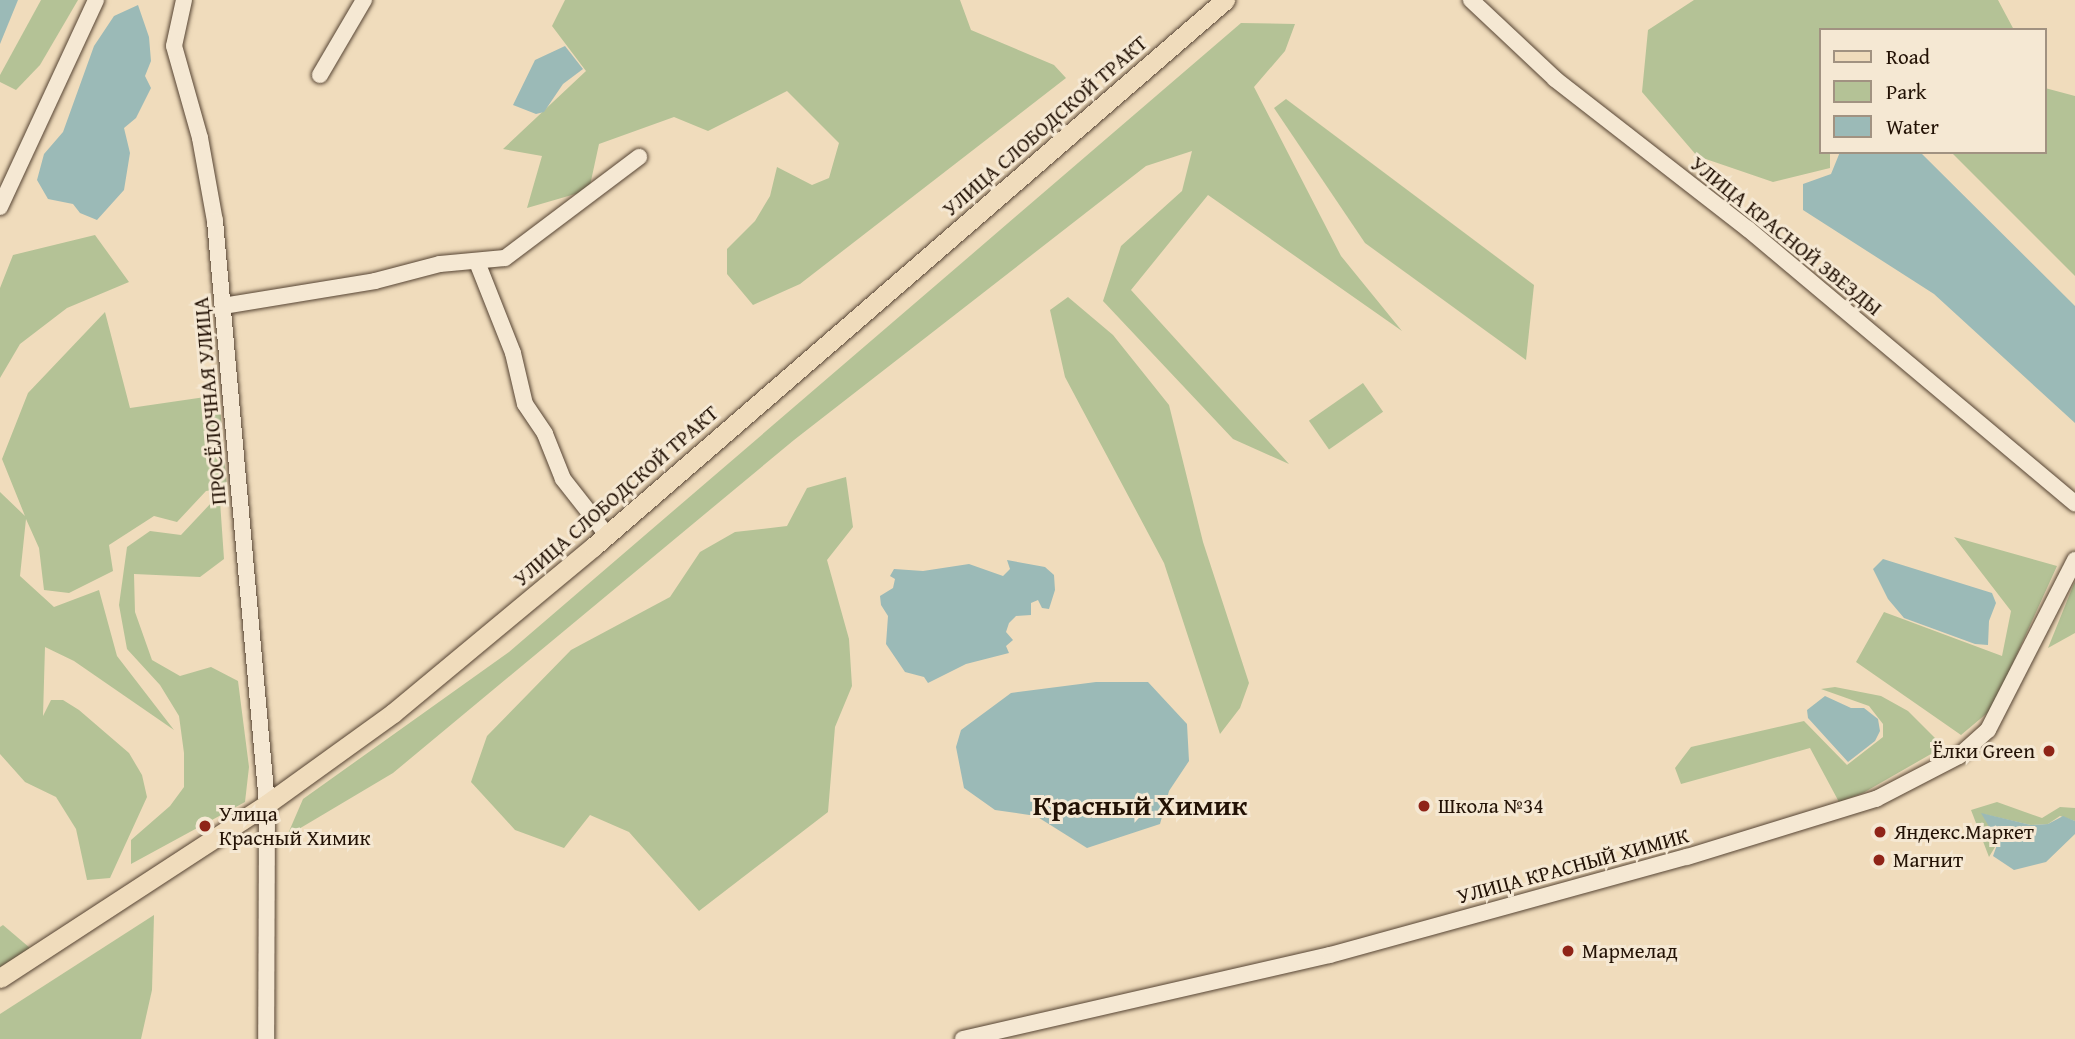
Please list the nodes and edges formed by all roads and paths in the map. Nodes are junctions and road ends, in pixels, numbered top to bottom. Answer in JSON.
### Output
{"nodes":[{"id":1,"x":96,"y":0,"type":"edge"},
{"id":2,"x":184,"y":0,"type":"edge"},
{"id":3,"x":364,"y":0,"type":"edge"},
{"id":4,"x":1225,"y":0,"type":"edge"},
{"id":5,"x":1471,"y":0,"type":"edge"},
{"id":6,"x":320,"y":75,"type":"dead end"},
{"id":7,"x":639,"y":157,"type":"dead end"},
{"id":8,"x":0,"y":207,"type":"edge"},
{"id":9,"x":477,"y":262,"type":"junction"},
{"id":10,"x":223,"y":306,"type":"junction"},
{"id":11,"x":2075,"y":503,"type":"edge"},
{"id":12,"x":607,"y":535,"type":"junction"},
{"id":13,"x":2075,"y":560,"type":"edge"},
{"id":14,"x":267,"y":804,"type":"junction"},
{"id":15,"x":0,"y":978,"type":"edge"},
{"id":16,"x":265,"y":1039,"type":"edge"},
{"id":17,"x":963,"y":1039,"type":"edge"}],
"edges":[{"from":1,"to":8,"type":"street"},
{"from":2,"to":10,"type":"street","name":"ПРОСЁЛОЧНАЯ УЛИЦА"},
{"from":3,"to":6,"type":"street"},
{"from":4,"to":12,"type":"main road","name":"УЛИЦА СЛОБОДСКОЙ ТРАКТ"},
{"from":5,"to":11,"type":"street","name":"УЛИЦА КРАСНОЙ ЗВЕЗДЫ"},
{"from":7,"to":9,"type":"street"},
{"from":9,"to":10,"type":"street"},
{"from":9,"to":12,"type":"street"},
{"from":10,"to":14,"type":"street","name":"ПРОСЁЛОЧНАЯ УЛИЦА"},
{"from":12,"to":14,"type":"main road","name":"УЛИЦА СЛОБОДСКОЙ ТРАКТ"},
{"from":13,"to":17,"type":"street","name":"УЛИЦА КРАСНЫЙ ХИМИК"},
{"from":14,"to":15,"type":"main road","name":"УЛИЦА СЛОБОДСКОЙ ТРАКТ"},
{"from":14,"to":16,"type":"street","name":"ПРОСЁЛОЧНАЯ УЛИЦА"}]}
